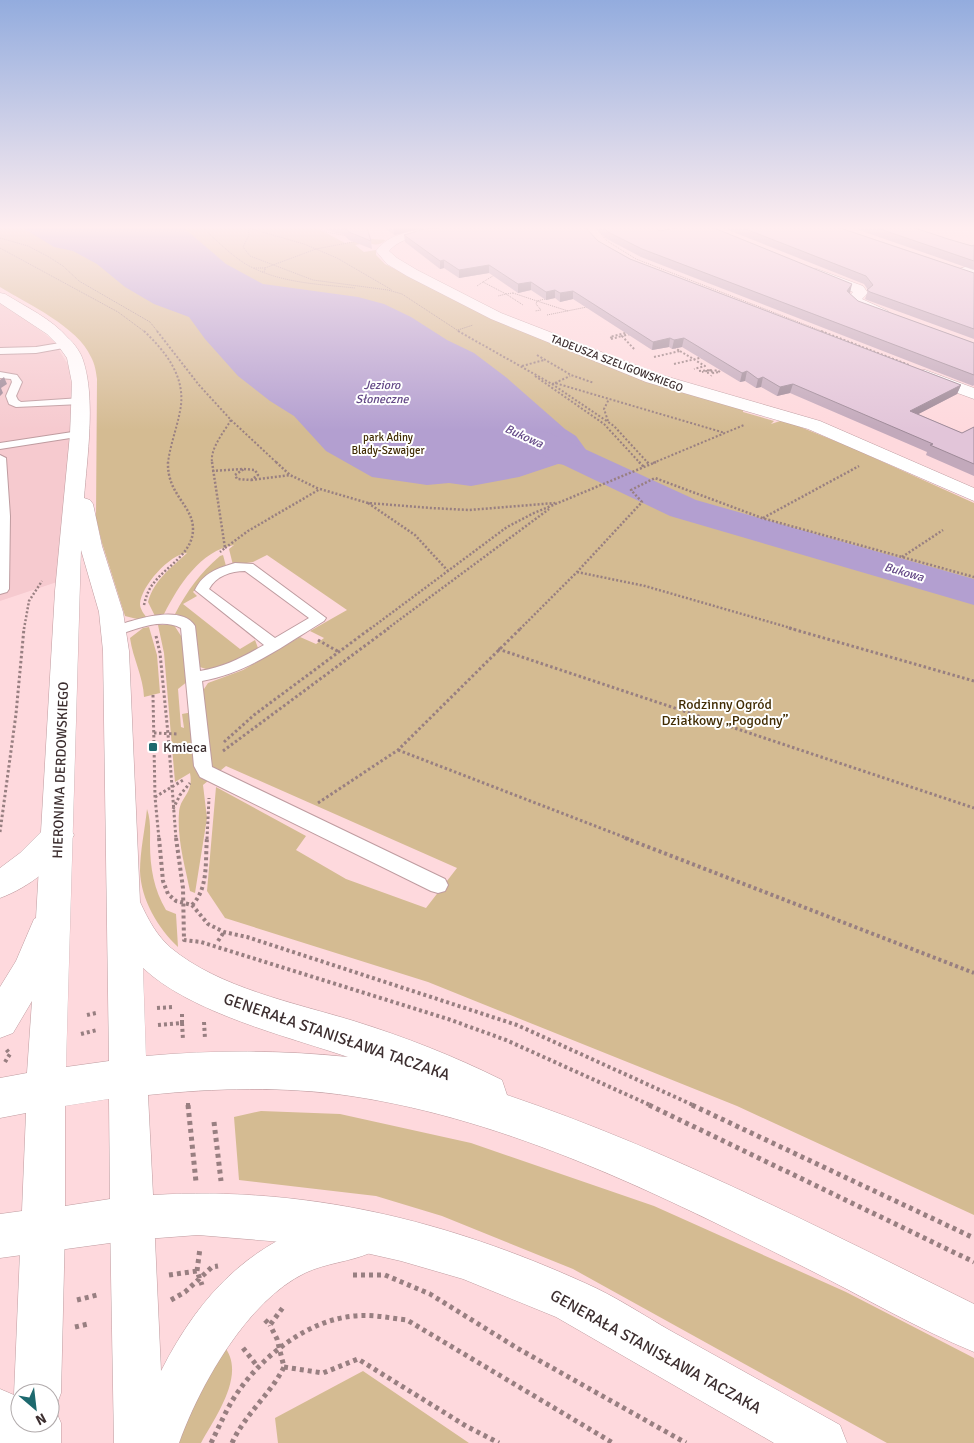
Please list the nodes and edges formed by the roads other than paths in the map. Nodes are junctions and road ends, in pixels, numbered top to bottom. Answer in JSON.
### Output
{"nodes":[{"id":1,"x":455,"y":295,"type":"edge"},
{"id":2,"x":858,"y":295,"type":"edge"},
{"id":3,"x":0,"y":296,"type":"edge"},
{"id":4,"x":893,"y":317,"type":"edge"},
{"id":5,"x":66,"y":345,"type":"junction"},
{"id":6,"x":0,"y":351,"type":"edge"},
{"id":7,"x":914,"y":369,"type":"edge"},
{"id":8,"x":0,"y":375,"type":"edge"},
{"id":9,"x":974,"y":394,"type":"edge"},
{"id":10,"x":81,"y":401,"type":"junction"},
{"id":11,"x":79,"y":443,"type":"junction"},
{"id":12,"x":0,"y":446,"type":"edge"},
{"id":13,"x":0,"y":458,"type":"edge"},
{"id":14,"x":974,"y":494,"type":"edge"},
{"id":15,"x":1,"y":590,"type":"edge"},
{"id":16,"x":114,"y":631,"type":"junction"},
{"id":17,"x":274,"y":645,"type":"junction"},
{"id":18,"x":194,"y":677,"type":"junction"},
{"id":19,"x":58,"y":835,"type":"junction"},
{"id":20,"x":0,"y":884,"type":"edge"},
{"id":21,"x":438,"y":885,"type":"dead end"},
{"id":22,"x":55,"y":897,"type":"junction"},
{"id":23,"x":124,"y":900,"type":"junction"},
{"id":24,"x":0,"y":1020,"type":"edge"},
{"id":25,"x":128,"y":1078,"type":"junction"},
{"id":26,"x":46,"y":1089,"type":"junction"},
{"id":27,"x":0,"y":1098,"type":"edge"},
{"id":28,"x":580,"y":1143,"type":"junction"},
{"id":29,"x":132,"y":1218,"type":"junction"},
{"id":30,"x":43,"y":1228,"type":"junction"},
{"id":31,"x":0,"y":1236,"type":"edge"},
{"id":32,"x":401,"y":1239,"type":"junction"},
{"id":33,"x":974,"y":1329,"type":"edge"},
{"id":34,"x":37,"y":1383,"type":"edge"},
{"id":35,"x":0,"y":1414,"type":"edge"},
{"id":36,"x":10,"y":1443,"type":"edge"},
{"id":37,"x":139,"y":1443,"type":"edge"},
{"id":38,"x":154,"y":1443,"type":"edge"},
{"id":39,"x":822,"y":1443,"type":"edge"}],
"edges":[{"from":1,"to":14,"type":"main road","name":"TADEUSZA SZELIGOWSKIEGO"},
{"from":2,"to":4,"type":"main road"},
{"from":3,"to":5,"type":"main road","name":"HIERONIMA DERDOWSKIEGO"},
{"from":5,"to":6,"type":"lane"},
{"from":5,"to":10,"type":"main road","name":"HIERONIMA DERDOWSKIEGO"},
{"from":7,"to":9,"type":"main road"},
{"from":8,"to":10,"type":"lane"},
{"from":10,"to":11,"type":"main road","name":"HIERONIMA DERDOWSKIEGO"},
{"from":11,"to":12,"type":"lane"},
{"from":11,"to":16,"type":"main road","name":"HIERONIMA DERDOWSKIEGO"},
{"from":11,"to":19,"type":"main road","name":"HIERONIMA DERDOWSKIEGO"},
{"from":13,"to":15,"type":"lane"},
{"from":16,"to":18,"type":"lane"},
{"from":16,"to":23,"type":"main road","name":"HIERONIMA DERDOWSKIEGO"},
{"from":17,"to":17,"type":"lane"},
{"from":17,"to":18,"type":"lane"},
{"from":18,"to":21,"type":"lane"},
{"from":19,"to":20,"type":"main road"},
{"from":19,"to":22,"type":"main road","name":"HIERONIMA DERDOWSKIEGO"},
{"from":22,"to":24,"type":"main road"},
{"from":22,"to":26,"type":"main road","name":"HIERONIMA DERDOWSKIEGO"},
{"from":23,"to":25,"type":"main road","name":"HIERONIMA DERDOWSKIEGO"},
{"from":23,"to":28,"type":"main road","name":"GENERAŁA STANISŁAWA TACZAKA"},
{"from":25,"to":26,"type":"main road"},
{"from":25,"to":28,"type":"main road","name":"GENERAŁA STANISŁAWA TACZAKA"},
{"from":25,"to":29,"type":"main road","name":"HIERONIMA DERDOWSKIEGO"},
{"from":26,"to":27,"type":"main road"},
{"from":26,"to":30,"type":"main road","name":"HIERONIMA DERDOWSKIEGO"},
{"from":28,"to":33,"type":"main road","name":"GENERAŁA STANISŁAWA TACZAKA"},
{"from":29,"to":30,"type":"main road"},
{"from":29,"to":32,"type":"main road","name":"GENERAŁA STANISŁAWA TACZAKA"},
{"from":29,"to":37,"type":"main road","name":"HIERONIMA DERDOWSKIEGO"},
{"from":30,"to":31,"type":"main road"},
{"from":30,"to":34,"type":"main road","name":"HIERONIMA DERDOWSKIEGO"},
{"from":32,"to":38,"type":"main road","name":"GENERAŁA STANISŁAWA TACZAKA"},
{"from":32,"to":39,"type":"main road","name":"GENERAŁA STANISŁAWA TACZAKA"},
{"from":35,"to":36,"type":"main road"}]}
